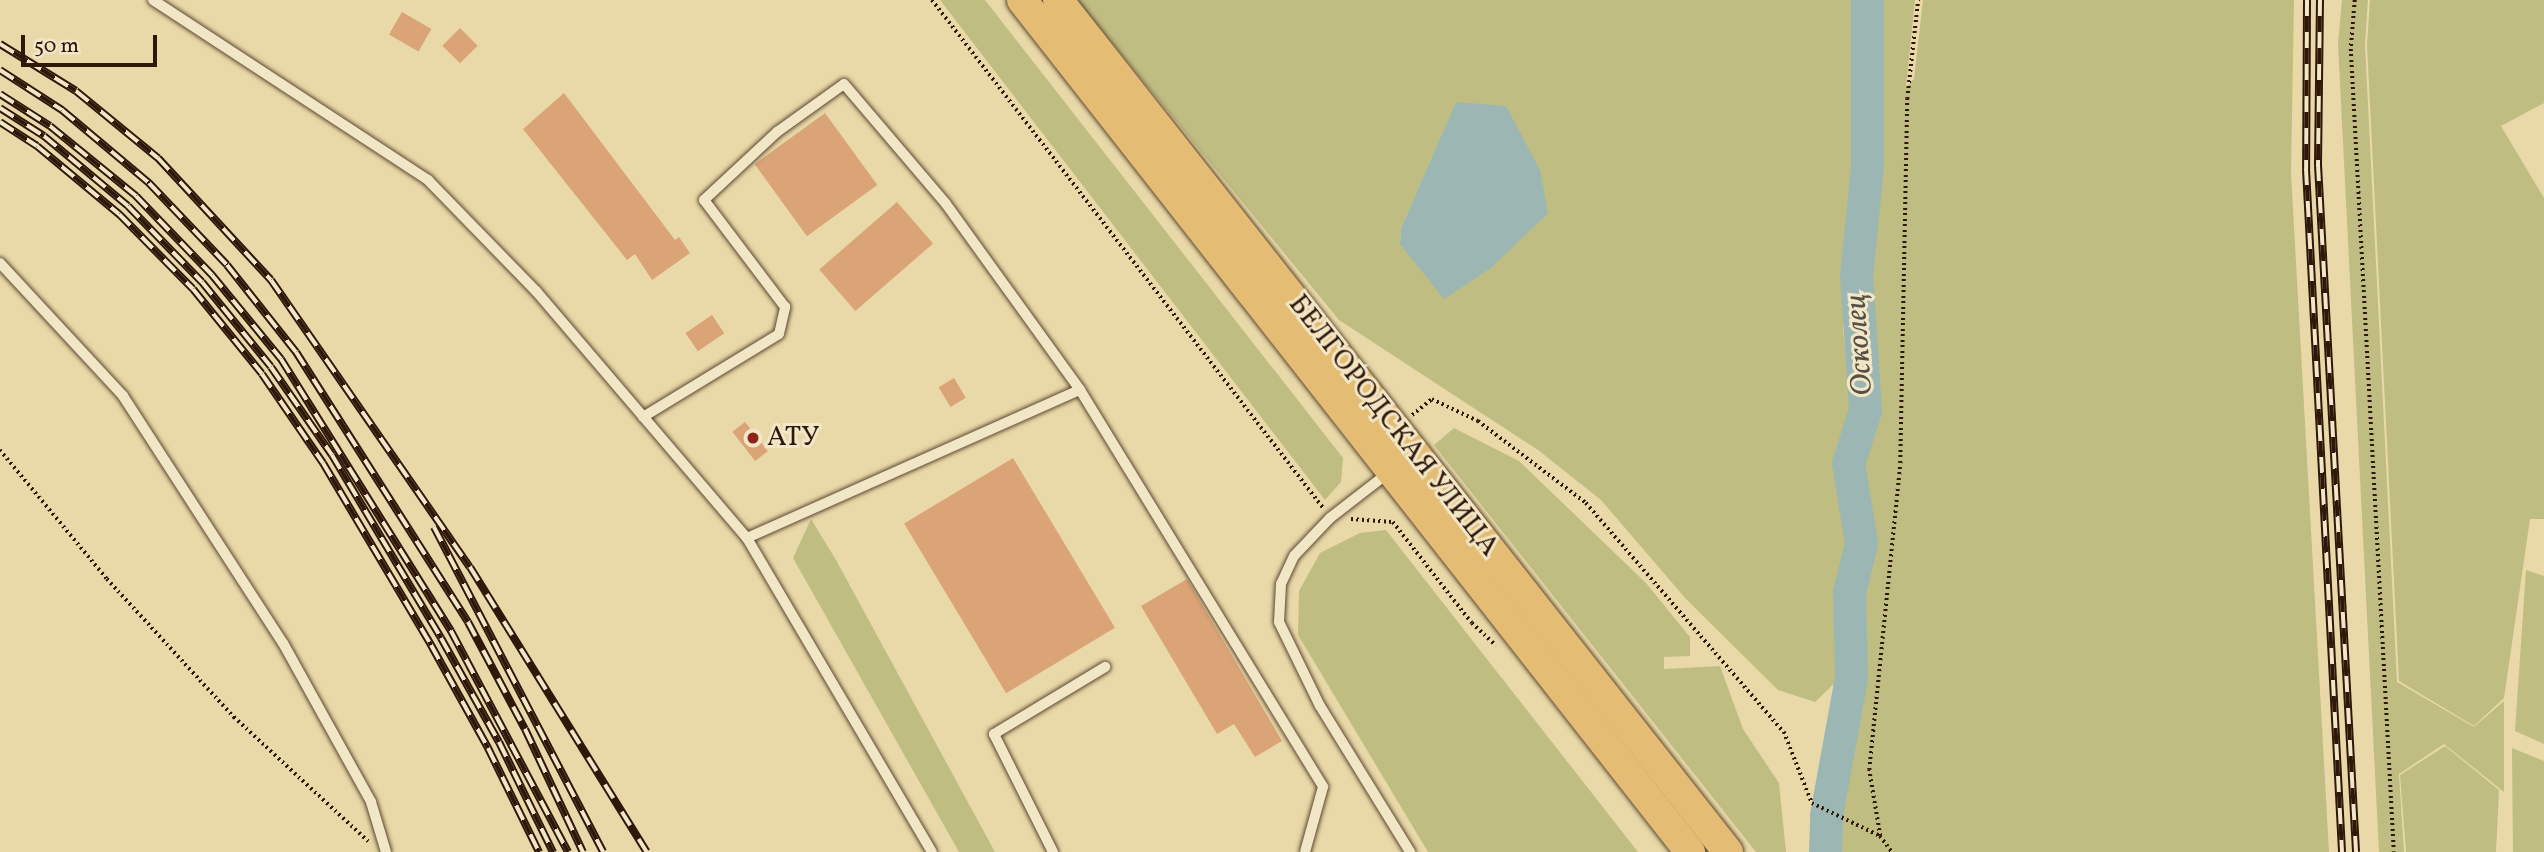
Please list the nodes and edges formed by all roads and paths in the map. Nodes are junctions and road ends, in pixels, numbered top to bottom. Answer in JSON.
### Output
{"nodes":[{"id":1,"x":153,"y":0,"type":"edge"},
{"id":2,"x":932,"y":0,"type":"edge"},
{"id":3,"x":1022,"y":0,"type":"edge"},
{"id":4,"x":1058,"y":0,"type":"edge"},
{"id":5,"x":1918,"y":0,"type":"edge"},
{"id":6,"x":2355,"y":0,"type":"edge"},
{"id":7,"x":0,"y":263,"type":"edge"},
{"id":8,"x":1080,"y":390,"type":"junction"},
{"id":9,"x":643,"y":417,"type":"junction"},
{"id":10,"x":1395,"y":429,"type":"junction"},
{"id":11,"x":0,"y":450,"type":"edge"},
{"id":12,"x":1402,"y":461,"type":"junction"},
{"id":13,"x":1330,"y":518,"type":"junction"},
{"id":14,"x":747,"y":538,"type":"junction"},
{"id":15,"x":1499,"y":649,"type":"dead end"},
{"id":16,"x":1105,"y":667,"type":"dead end"},
{"id":17,"x":1880,"y":836,"type":"junction"},
{"id":18,"x":370,"y":843,"type":"dead end"},
{"id":19,"x":1723,"y":846,"type":"edge"},
{"id":20,"x":386,"y":852,"type":"edge"},
{"id":21,"x":932,"y":852,"type":"edge"},
{"id":22,"x":1053,"y":852,"type":"edge"},
{"id":23,"x":1305,"y":852,"type":"edge"},
{"id":24,"x":1410,"y":852,"type":"edge"},
{"id":25,"x":1690,"y":852,"type":"edge"},
{"id":26,"x":1892,"y":852,"type":"edge"},
{"id":27,"x":2394,"y":852,"type":"edge"}],
"edges":[{"from":1,"to":9,"type":"lane"},
{"from":2,"to":13,"type":"path"},
{"from":3,"to":12,"type":"main road","name":"БЕЛГОРОДСКАЯ УЛИЦА"},
{"from":4,"to":10,"type":"main road","name":"БЕЛГОРОДСКАЯ УЛИЦА"},
{"from":5,"to":17,"type":"path"},
{"from":6,"to":27,"type":"path"},
{"from":7,"to":20,"type":"lane"},
{"from":8,"to":9,"type":"lane"},
{"from":8,"to":14,"type":"lane"},
{"from":8,"to":23,"type":"lane"},
{"from":9,"to":14,"type":"lane"},
{"from":10,"to":12,"type":"main road","name":"БЕЛГОРОДСКАЯ УЛИЦА"},
{"from":10,"to":17,"type":"path"},
{"from":11,"to":18,"type":"path"},
{"from":12,"to":13,"type":"lane"},
{"from":12,"to":19,"type":"main road","name":"БЕЛГОРОДСКАЯ УЛИЦА"},
{"from":12,"to":25,"type":"main road","name":"БЕЛГОРОДСКАЯ УЛИЦА"},
{"from":13,"to":15,"type":"path"},
{"from":13,"to":24,"type":"lane"},
{"from":14,"to":21,"type":"lane"},
{"from":16,"to":22,"type":"lane"},
{"from":17,"to":26,"type":"path"}]}
